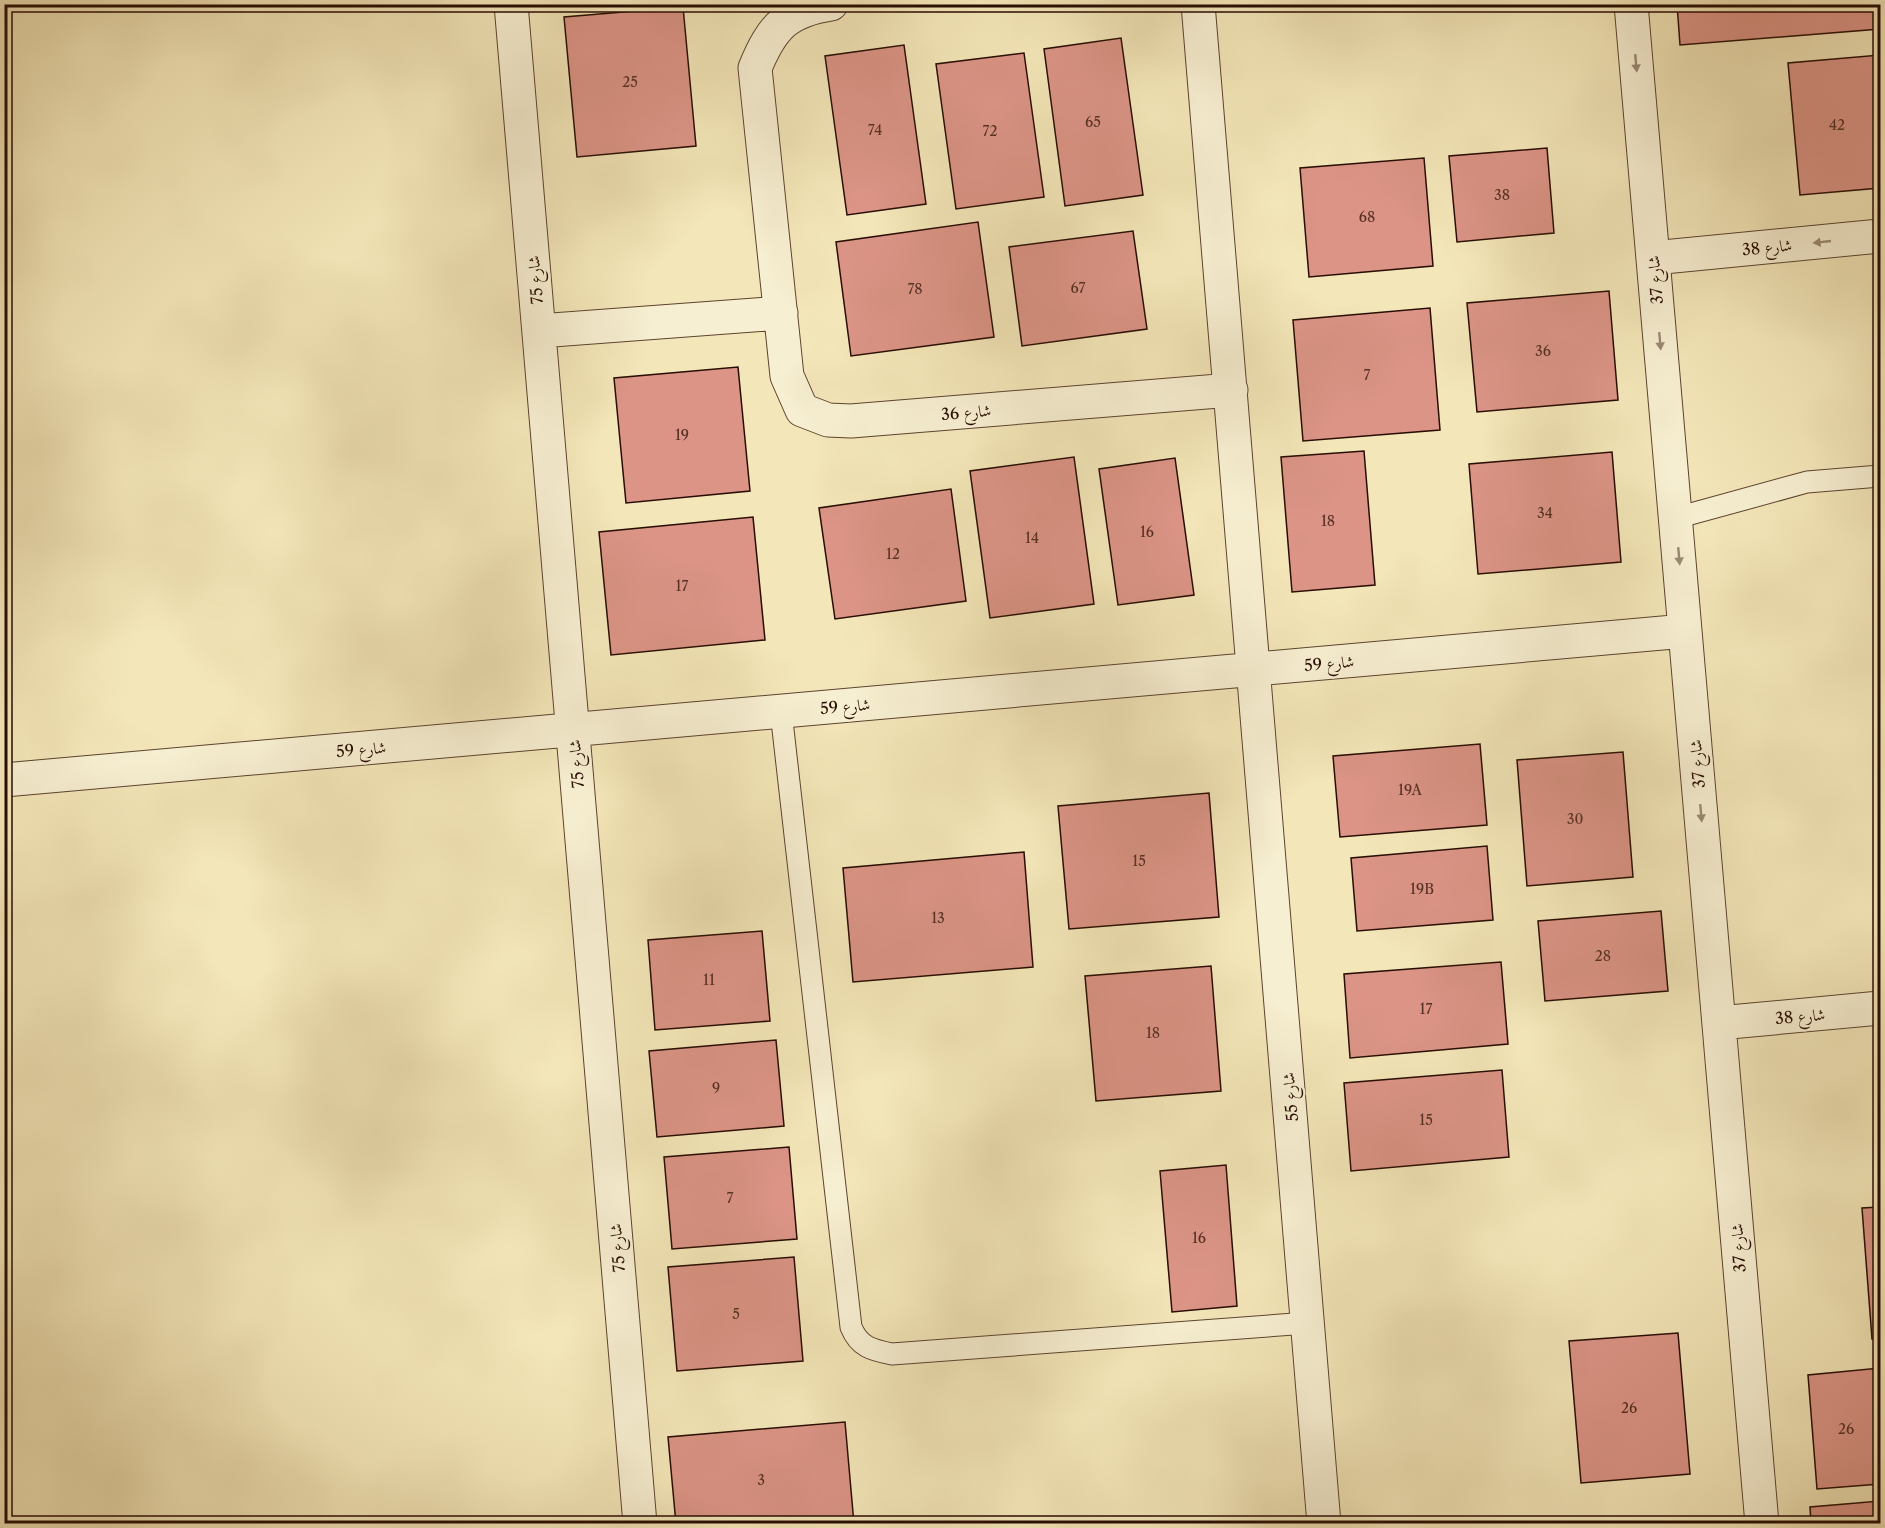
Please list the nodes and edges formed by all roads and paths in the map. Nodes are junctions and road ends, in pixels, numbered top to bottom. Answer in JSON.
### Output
{"nodes":[{"id":1,"x":512,"y":4,"type":"edge"},
{"id":2,"x":831,"y":4,"type":"edge"},
{"id":3,"x":1198,"y":4,"type":"edge"},
{"id":4,"x":1631,"y":4,"type":"edge"},
{"id":5,"x":1881,"y":236,"type":"edge"},
{"id":6,"x":1653,"y":258,"type":"junction"},
{"id":7,"x":781,"y":313,"type":"junction"},
{"id":8,"x":539,"y":331,"type":"junction"},
{"id":9,"x":1231,"y":390,"type":"junction"},
{"id":10,"x":1881,"y":476,"type":"edge"},
{"id":11,"x":1676,"y":518,"type":"junction"},
{"id":12,"x":1685,"y":632,"type":"junction"},
{"id":13,"x":1255,"y":670,"type":"junction"},
{"id":14,"x":781,"y":711,"type":"junction"},
{"id":15,"x":573,"y":730,"type":"junction"},
{"id":16,"x":4,"y":780,"type":"edge"},
{"id":17,"x":1881,"y":1008,"type":"edge"},
{"id":18,"x":1719,"y":1023,"type":"junction"},
{"id":19,"x":1308,"y":1323,"type":"junction"},
{"id":20,"x":640,"y":1524,"type":"edge"},
{"id":21,"x":1324,"y":1524,"type":"edge"},
{"id":22,"x":1762,"y":1524,"type":"edge"}],
"edges":[{"from":1,"to":8,"type":"street","name":"شارع 75"},
{"from":2,"to":7,"type":"street","name":"شارع 36"},
{"from":3,"to":9,"type":"street"},
{"from":4,"to":6,"type":"street","name":"شارع 37","one_way":true},
{"from":5,"to":6,"type":"street","name":"شارع 38","one_way":true},
{"from":6,"to":11,"type":"street","name":"شارع 37","one_way":true},
{"from":7,"to":8,"type":"street"},
{"from":7,"to":9,"type":"street","name":"شارع 36"},
{"from":8,"to":15,"type":"street","name":"شارع 75"},
{"from":9,"to":13,"type":"street"},
{"from":10,"to":11,"type":"lane"},
{"from":11,"to":12,"type":"street","name":"شارع 37","one_way":true},
{"from":12,"to":13,"type":"street","name":"شارع 59"},
{"from":12,"to":18,"type":"street","name":"شارع 37","one_way":true},
{"from":13,"to":14,"type":"street","name":"شارع 59"},
{"from":13,"to":19,"type":"street","name":"شارع 55"},
{"from":14,"to":15,"type":"street","name":"شارع 59"},
{"from":14,"to":19,"type":"lane"},
{"from":15,"to":16,"type":"street","name":"شارع 59"},
{"from":15,"to":20,"type":"street","name":"شارع 75"},
{"from":17,"to":18,"type":"street","name":"شارع 38"},
{"from":18,"to":22,"type":"street","name":"شارع 37"},
{"from":19,"to":21,"type":"street","name":"شارع 55"}]}
